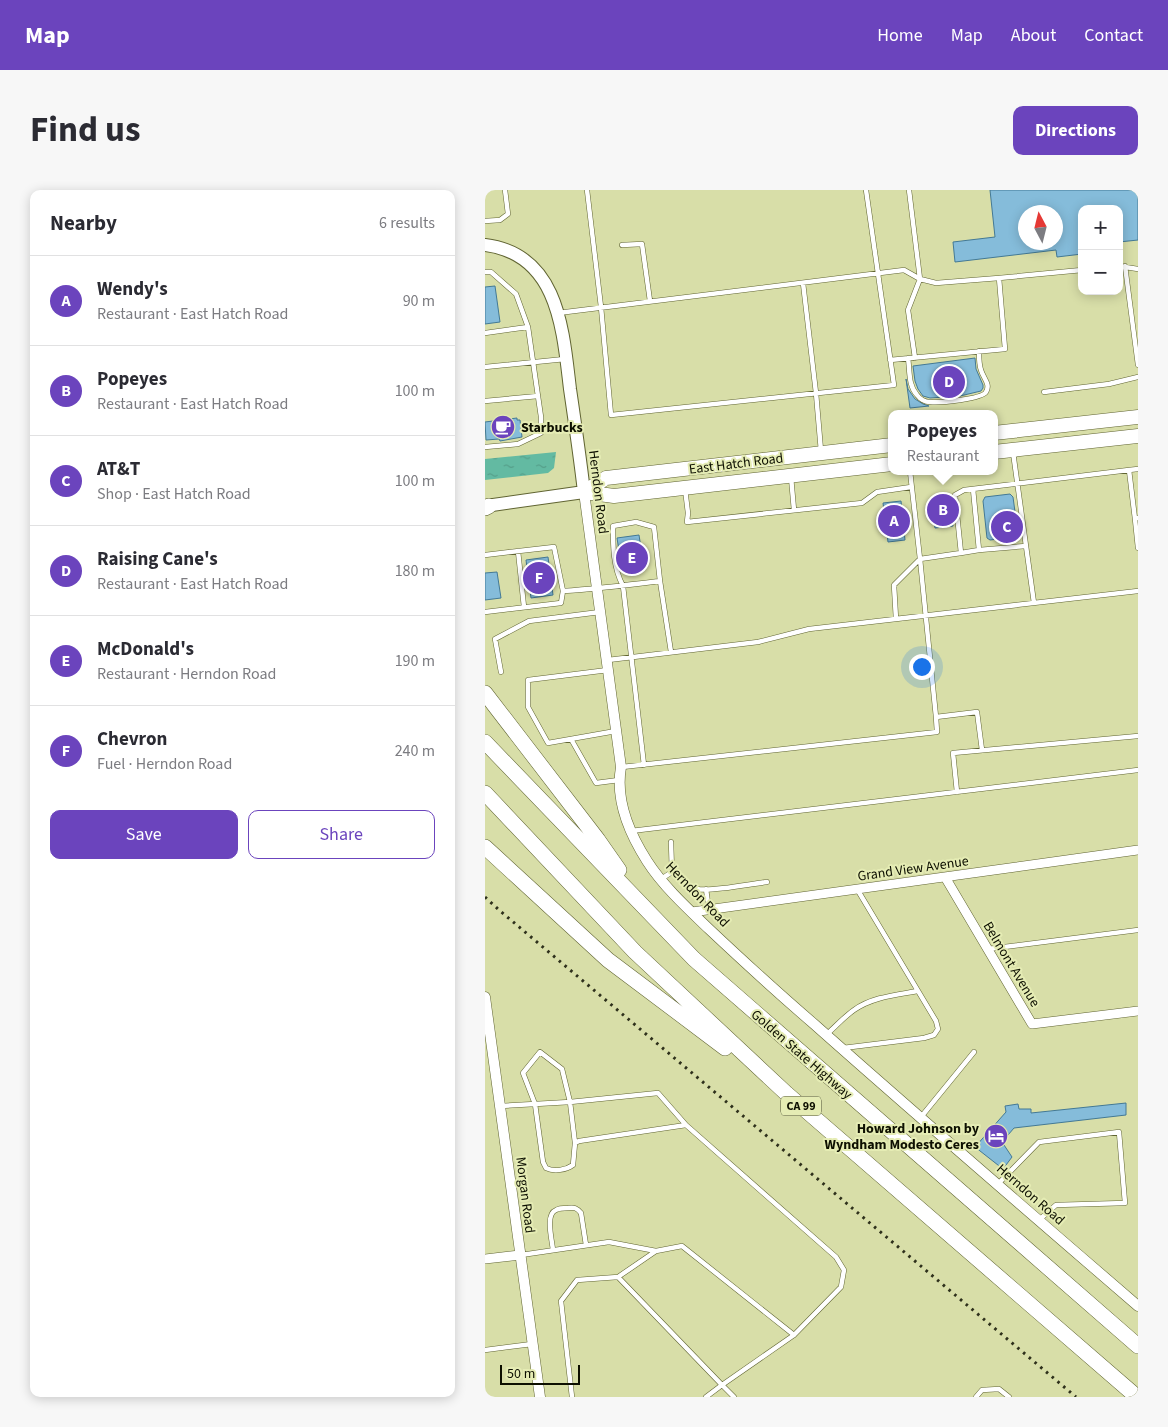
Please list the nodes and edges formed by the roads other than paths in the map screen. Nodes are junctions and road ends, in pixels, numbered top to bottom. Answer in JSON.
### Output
{"nodes":[{"id":1,"x":505,"y":190,"type":"edge"},
{"id":2,"x":587,"y":190,"type":"edge"},
{"id":3,"x":866,"y":190,"type":"edge"},
{"id":4,"x":909,"y":190,"type":"edge"},
{"id":5,"x":485,"y":221,"type":"edge"},
{"id":6,"x":485,"y":244,"type":"edge"},
{"id":7,"x":622,"y":245,"type":"dead end"},
{"id":8,"x":1123,"y":266,"type":"edge"},
{"id":9,"x":1138,"y":269,"type":"edge"},
{"id":10,"x":1078,"y":270,"type":"edge"},
{"id":11,"x":485,"y":272,"type":"edge"},
{"id":12,"x":1123,"y":272,"type":"edge"},
{"id":13,"x":879,"y":274,"type":"junction"},
{"id":14,"x":999,"y":278,"type":"junction"},
{"id":15,"x":919,"y":279,"type":"junction"},
{"id":16,"x":803,"y":283,"type":"junction"},
{"id":17,"x":650,"y":301,"type":"junction"},
{"id":18,"x":601,"y":307,"type":"junction"},
{"id":19,"x":558,"y":313,"type":"junction"},
{"id":20,"x":528,"y":326,"type":"junction"},
{"id":21,"x":485,"y":333,"type":"edge"},
{"id":22,"x":979,"y":351,"type":"junction"},
{"id":23,"x":908,"y":358,"type":"junction"},
{"id":24,"x":915,"y":358,"type":"junction"},
{"id":25,"x":566,"y":359,"type":"junction"},
{"id":26,"x":890,"y":360,"type":"junction"},
{"id":27,"x":533,"y":362,"type":"junction"},
{"id":28,"x":1138,"y":364,"type":"edge"},
{"id":29,"x":485,"y":367,"type":"edge"},
{"id":30,"x":1138,"y":377,"type":"edge"},
{"id":31,"x":1044,"y":392,"type":"dead end"},
{"id":32,"x":816,"y":393,"type":"junction"},
{"id":33,"x":538,"y":396,"type":"junction"},
{"id":34,"x":485,"y":401,"type":"edge"},
{"id":35,"x":1138,"y":417,"type":"edge"},
{"id":36,"x":998,"y":433,"type":"edge"},
{"id":37,"x":1138,"y":436,"type":"edge"},
{"id":38,"x":888,"y":445,"type":"edge"},
{"id":39,"x":485,"y":447,"type":"edge"},
{"id":40,"x":1013,"y":450,"type":"junction"},
{"id":41,"x":998,"y":452,"type":"edge"},
{"id":42,"x":821,"y":453,"type":"junction"},
{"id":43,"x":888,"y":464,"type":"edge"},
{"id":44,"x":1138,"y":469,"type":"edge"},
{"id":45,"x":1129,"y":470,"type":"junction"},
{"id":46,"x":910,"y":475,"type":"edge"},
{"id":47,"x":791,"y":476,"type":"junction"},
{"id":48,"x":1018,"y":484,"type":"junction"},
{"id":49,"x":911,"y":487,"type":"junction"},
{"id":50,"x":685,"y":488,"type":"junction"},
{"id":51,"x":973,"y":489,"type":"junction"},
{"id":52,"x":584,"y":492,"type":"junction"},
{"id":53,"x":486,"y":507,"type":"edge"},
{"id":54,"x":794,"y":510,"type":"junction"},
{"id":55,"x":1136,"y":519,"type":"edge"},
{"id":56,"x":1026,"y":546,"type":"junction"},
{"id":57,"x":1138,"y":548,"type":"edge"},
{"id":58,"x":979,"y":550,"type":"junction"},
{"id":59,"x":518,"y":551,"type":"junction"},
{"id":60,"x":961,"y":553,"type":"junction"},
{"id":61,"x":485,"y":555,"type":"edge"},
{"id":62,"x":920,"y":559,"type":"junction"},
{"id":63,"x":660,"y":581,"type":"junction"},
{"id":64,"x":623,"y":586,"type":"junction"},
{"id":65,"x":597,"y":590,"type":"junction"},
{"id":66,"x":563,"y":591,"type":"junction"},
{"id":67,"x":1138,"y":591,"type":"edge"},
{"id":68,"x":1034,"y":603,"type":"junction"},
{"id":69,"x":524,"y":607,"type":"junction"},
{"id":70,"x":485,"y":612,"type":"edge"},
{"id":71,"x":600,"y":612,"type":"junction"},
{"id":72,"x":926,"y":616,"type":"junction"},
{"id":73,"x":896,"y":619,"type":"junction"},
{"id":74,"x":671,"y":652,"type":"junction"},
{"id":75,"x":631,"y":657,"type":"junction"},
{"id":76,"x":607,"y":665,"type":"junction"},
{"id":77,"x":501,"y":672,"type":"dead end"},
{"id":78,"x":485,"y":694,"type":"edge"},
{"id":79,"x":937,"y":717,"type":"junction"},
{"id":80,"x":616,"y":731,"type":"junction"},
{"id":81,"x":1138,"y":736,"type":"edge"},
{"id":82,"x":571,"y":739,"type":"junction"},
{"id":83,"x":485,"y":742,"type":"edge"},
{"id":84,"x":982,"y":750,"type":"junction"},
{"id":85,"x":644,"y":765,"type":"junction"},
{"id":86,"x":621,"y":767,"type":"junction"},
{"id":87,"x":1138,"y":770,"type":"edge"},
{"id":88,"x":619,"y":780,"type":"junction"},
{"id":89,"x":957,"y":792,"type":"junction"},
{"id":90,"x":485,"y":793,"type":"edge"},
{"id":91,"x":485,"y":803,"type":"edge"},
{"id":92,"x":630,"y":832,"type":"junction"},
{"id":93,"x":671,"y":842,"type":"dead end"},
{"id":94,"x":485,"y":847,"type":"edge"},
{"id":95,"x":1138,"y":850,"type":"edge"},
{"id":96,"x":543,"y":854,"type":"junction"},
{"id":97,"x":672,"y":872,"type":"junction"},
{"id":98,"x":945,"y":877,"type":"junction"},
{"id":99,"x":661,"y":879,"type":"junction"},
{"id":100,"x":767,"y":882,"type":"dead end"},
{"id":101,"x":857,"y":889,"type":"junction"},
{"id":102,"x":706,"y":890,"type":"junction"},
{"id":103,"x":645,"y":908,"type":"junction"},
{"id":104,"x":709,"y":910,"type":"junction"},
{"id":105,"x":691,"y":912,"type":"junction"},
{"id":106,"x":1138,"y":930,"type":"edge"},
{"id":107,"x":988,"y":949,"type":"junction"},
{"id":108,"x":918,"y":991,"type":"junction"},
{"id":109,"x":485,"y":998,"type":"edge"},
{"id":110,"x":1138,"y":1011,"type":"edge"},
{"id":111,"x":826,"y":1035,"type":"junction"},
{"id":112,"x":841,"y":1049,"type":"junction"},
{"id":113,"x":974,"y":1052,"type":"dead end"},
{"id":114,"x":787,"y":1094,"type":"junction"},
{"id":115,"x":570,"y":1102,"type":"junction"},
{"id":116,"x":535,"y":1104,"type":"junction"},
{"id":117,"x":500,"y":1106,"type":"junction"},
{"id":118,"x":920,"y":1118,"type":"junction"},
{"id":119,"x":686,"y":1125,"type":"junction"},
{"id":120,"x":575,"y":1143,"type":"junction"},
{"id":121,"x":997,"y":1185,"type":"junction"},
{"id":122,"x":1039,"y":1220,"type":"junction"},
{"id":123,"x":586,"y":1245,"type":"junction"},
{"id":124,"x":553,"y":1250,"type":"junction"},
{"id":125,"x":657,"y":1251,"type":"junction"},
{"id":126,"x":520,"y":1255,"type":"junction"},
{"id":127,"x":485,"y":1259,"type":"edge"},
{"id":128,"x":618,"y":1277,"type":"junction"},
{"id":129,"x":1138,"y":1306,"type":"edge"},
{"id":130,"x":794,"y":1335,"type":"junction"},
{"id":131,"x":532,"y":1344,"type":"junction"},
{"id":132,"x":1138,"y":1346,"type":"edge"},
{"id":133,"x":485,"y":1350,"type":"edge"},
{"id":134,"x":722,"y":1385,"type":"junction"},
{"id":135,"x":539,"y":1397,"type":"edge"},
{"id":136,"x":573,"y":1397,"type":"edge"},
{"id":137,"x":705,"y":1397,"type":"edge"},
{"id":138,"x":734,"y":1397,"type":"edge"},
{"id":139,"x":977,"y":1397,"type":"edge"},
{"id":140,"x":1009,"y":1397,"type":"edge"},
{"id":141,"x":1137,"y":1397,"type":"edge"}],
"edges":[{"from":1,"to":5,"type":"lane"},
{"from":2,"to":18,"type":"lane"},
{"from":3,"to":13,"type":"lane"},
{"from":4,"to":15,"type":"lane"},
{"from":6,"to":19,"type":"main road","name":"Herndon Road"},
{"from":7,"to":17,"type":"lane"},
{"from":8,"to":9,"type":"lane"},
{"from":10,"to":14,"type":"lane"},
{"from":11,"to":20,"type":"lane"},
{"from":12,"to":28,"type":"lane"},
{"from":13,"to":15,"type":"lane"},
{"from":13,"to":16,"type":"lane"},
{"from":13,"to":26,"type":"lane"},
{"from":14,"to":15,"type":"lane"},
{"from":14,"to":22,"type":"lane"},
{"from":15,"to":24,"type":"lane"},
{"from":16,"to":17,"type":"lane"},
{"from":16,"to":32,"type":"lane"},
{"from":17,"to":18,"type":"lane"},
{"from":18,"to":19,"type":"lane"},
{"from":18,"to":32,"type":"lane"},
{"from":19,"to":25,"type":"main road","name":"Herndon Road"},
{"from":20,"to":21,"type":"lane"},
{"from":20,"to":27,"type":"lane"},
{"from":22,"to":23,"type":"lane"},
{"from":22,"to":24,"type":"lane"},
{"from":23,"to":24,"type":"lane"},
{"from":23,"to":26,"type":"lane"},
{"from":25,"to":27,"type":"lane"},
{"from":25,"to":52,"type":"main road","name":"Herndon Road"},
{"from":26,"to":32,"type":"lane"},
{"from":27,"to":29,"type":"lane"},
{"from":27,"to":33,"type":"lane"},
{"from":30,"to":31,"type":"lane"},
{"from":32,"to":42,"type":"lane"},
{"from":33,"to":34,"type":"lane"},
{"from":33,"to":39,"type":"lane"},
{"from":35,"to":36,"type":"main road"},
{"from":37,"to":40,"type":"main road"},
{"from":38,"to":42,"type":"main road","name":"East Hatch Road"},
{"from":40,"to":41,"type":"main road"},
{"from":40,"to":48,"type":"lane"},
{"from":42,"to":52,"type":"main road","name":"East Hatch Road"},
{"from":43,"to":47,"type":"main road","name":"East Hatch Road"},
{"from":44,"to":45,"type":"lane"},
{"from":45,"to":48,"type":"lane"},
{"from":45,"to":55,"type":"lane"},
{"from":46,"to":49,"type":"lane"},
{"from":47,"to":50,"type":"main road","name":"East Hatch Road"},
{"from":47,"to":54,"type":"lane"},
{"from":48,"to":51,"type":"lane"},
{"from":48,"to":56,"type":"lane"},
{"from":49,"to":54,"type":"lane"},
{"from":49,"to":62,"type":"lane"},
{"from":50,"to":52,"type":"main road","name":"East Hatch Road"},
{"from":50,"to":54,"type":"lane"},
{"from":51,"to":58,"type":"lane"},
{"from":51,"to":60,"type":"lane"},
{"from":52,"to":53,"type":"main road","name":"East Hatch Road"},
{"from":52,"to":65,"type":"street","name":"Herndon Road"},
{"from":55,"to":57,"type":"lane"},
{"from":56,"to":58,"type":"lane"},
{"from":56,"to":68,"type":"lane"},
{"from":58,"to":60,"type":"lane"},
{"from":59,"to":61,"type":"lane"},
{"from":59,"to":66,"type":"lane"},
{"from":59,"to":69,"type":"lane"},
{"from":60,"to":62,"type":"lane"},
{"from":62,"to":72,"type":"lane"},
{"from":62,"to":73,"type":"lane"},
{"from":63,"to":64,"type":"lane"},
{"from":63,"to":64,"type":"lane"},
{"from":63,"to":74,"type":"lane"},
{"from":64,"to":65,"type":"lane"},
{"from":64,"to":75,"type":"lane"},
{"from":65,"to":66,"type":"lane"},
{"from":65,"to":71,"type":"street","name":"Herndon Road"},
{"from":66,"to":69,"type":"lane"},
{"from":67,"to":68,"type":"lane"},
{"from":68,"to":72,"type":"lane"},
{"from":69,"to":70,"type":"lane"},
{"from":71,"to":76,"type":"street","name":"Herndon Road"},
{"from":71,"to":77,"type":"lane"},
{"from":72,"to":73,"type":"lane"},
{"from":72,"to":79,"type":"lane"},
{"from":73,"to":74,"type":"lane"},
{"from":74,"to":75,"type":"lane"},
{"from":75,"to":76,"type":"lane"},
{"from":75,"to":85,"type":"lane"},
{"from":76,"to":80,"type":"street","name":"Herndon Road"},
{"from":76,"to":82,"type":"lane"},
{"from":78,"to":103,"type":"highway"},
{"from":79,"to":84,"type":"lane"},
{"from":79,"to":85,"type":"lane"},
{"from":80,"to":82,"type":"lane"},
{"from":80,"to":86,"type":"street","name":"Herndon Road"},
{"from":81,"to":84,"type":"lane"},
{"from":82,"to":88,"type":"lane"},
{"from":83,"to":103,"type":"highway","name":"Golden State Highway","number":"CA 99"},
{"from":84,"to":89,"type":"lane"},
{"from":85,"to":86,"type":"lane"},
{"from":86,"to":88,"type":"street","name":"Herndon Road"},
{"from":87,"to":89,"type":"lane"},
{"from":88,"to":92,"type":"street","name":"Herndon Road"},
{"from":89,"to":92,"type":"lane"},
{"from":90,"to":96,"type":"highway","number":"CA 99"},
{"from":91,"to":96,"type":"highway"},
{"from":92,"to":99,"type":"street","name":"Herndon Road"},
{"from":93,"to":97,"type":"lane"},
{"from":94,"to":114,"type":"highway"},
{"from":95,"to":98,"type":"street","name":"Grand View Avenue"},
{"from":96,"to":114,"type":"highway","number":"CA 99"},
{"from":97,"to":99,"type":"lane"},
{"from":97,"to":102,"type":"lane"},
{"from":98,"to":101,"type":"street","name":"Grand View Avenue"},
{"from":98,"to":107,"type":"street","name":"Belmont Avenue"},
{"from":99,"to":105,"type":"street","name":"Herndon Road"},
{"from":100,"to":102,"type":"lane"},
{"from":101,"to":104,"type":"street","name":"Grand View Avenue"},
{"from":101,"to":108,"type":"lane"},
{"from":102,"to":104,"type":"lane"},
{"from":103,"to":132,"type":"highway","name":"Golden State Highway","number":"CA 99"},
{"from":104,"to":105,"type":"street","name":"Grand View Avenue"},
{"from":105,"to":111,"type":"street","name":"Herndon Road"},
{"from":106,"to":107,"type":"lane"},
{"from":107,"to":110,"type":"street","name":"Belmont Avenue"},
{"from":108,"to":111,"type":"lane"},
{"from":108,"to":112,"type":"lane"},
{"from":109,"to":117,"type":"street","name":"Morgan Road"},
{"from":111,"to":112,"type":"street","name":"Herndon Road"},
{"from":112,"to":118,"type":"street","name":"Herndon Road"},
{"from":113,"to":118,"type":"lane"},
{"from":114,"to":141,"type":"highway","number":"CA 99"},
{"from":115,"to":116,"type":"lane"},
{"from":115,"to":116,"type":"lane"},
{"from":115,"to":119,"type":"lane"},
{"from":115,"to":120,"type":"lane"},
{"from":116,"to":117,"type":"lane"},
{"from":116,"to":120,"type":"lane"},
{"from":117,"to":126,"type":"street","name":"Morgan Road"},
{"from":118,"to":121,"type":"street","name":"Herndon Road"},
{"from":119,"to":120,"type":"lane"},
{"from":119,"to":130,"type":"lane"},
{"from":121,"to":122,"type":"street","name":"Herndon Road"},
{"from":121,"to":122,"type":"lane"},
{"from":122,"to":129,"type":"street","name":"Herndon Road"},
{"from":123,"to":124,"type":"lane"},
{"from":123,"to":124,"type":"lane"},
{"from":123,"to":125,"type":"lane"},
{"from":124,"to":126,"type":"lane"},
{"from":125,"to":128,"type":"lane"},
{"from":125,"to":130,"type":"lane"},
{"from":126,"to":127,"type":"street"},
{"from":126,"to":131,"type":"street","name":"Morgan Road"},
{"from":128,"to":134,"type":"lane"},
{"from":128,"to":136,"type":"lane"},
{"from":130,"to":134,"type":"lane"},
{"from":131,"to":133,"type":"lane"},
{"from":131,"to":135,"type":"street","name":"Morgan Road"},
{"from":134,"to":137,"type":"lane"},
{"from":134,"to":138,"type":"lane"},
{"from":139,"to":140,"type":"lane"}]}
